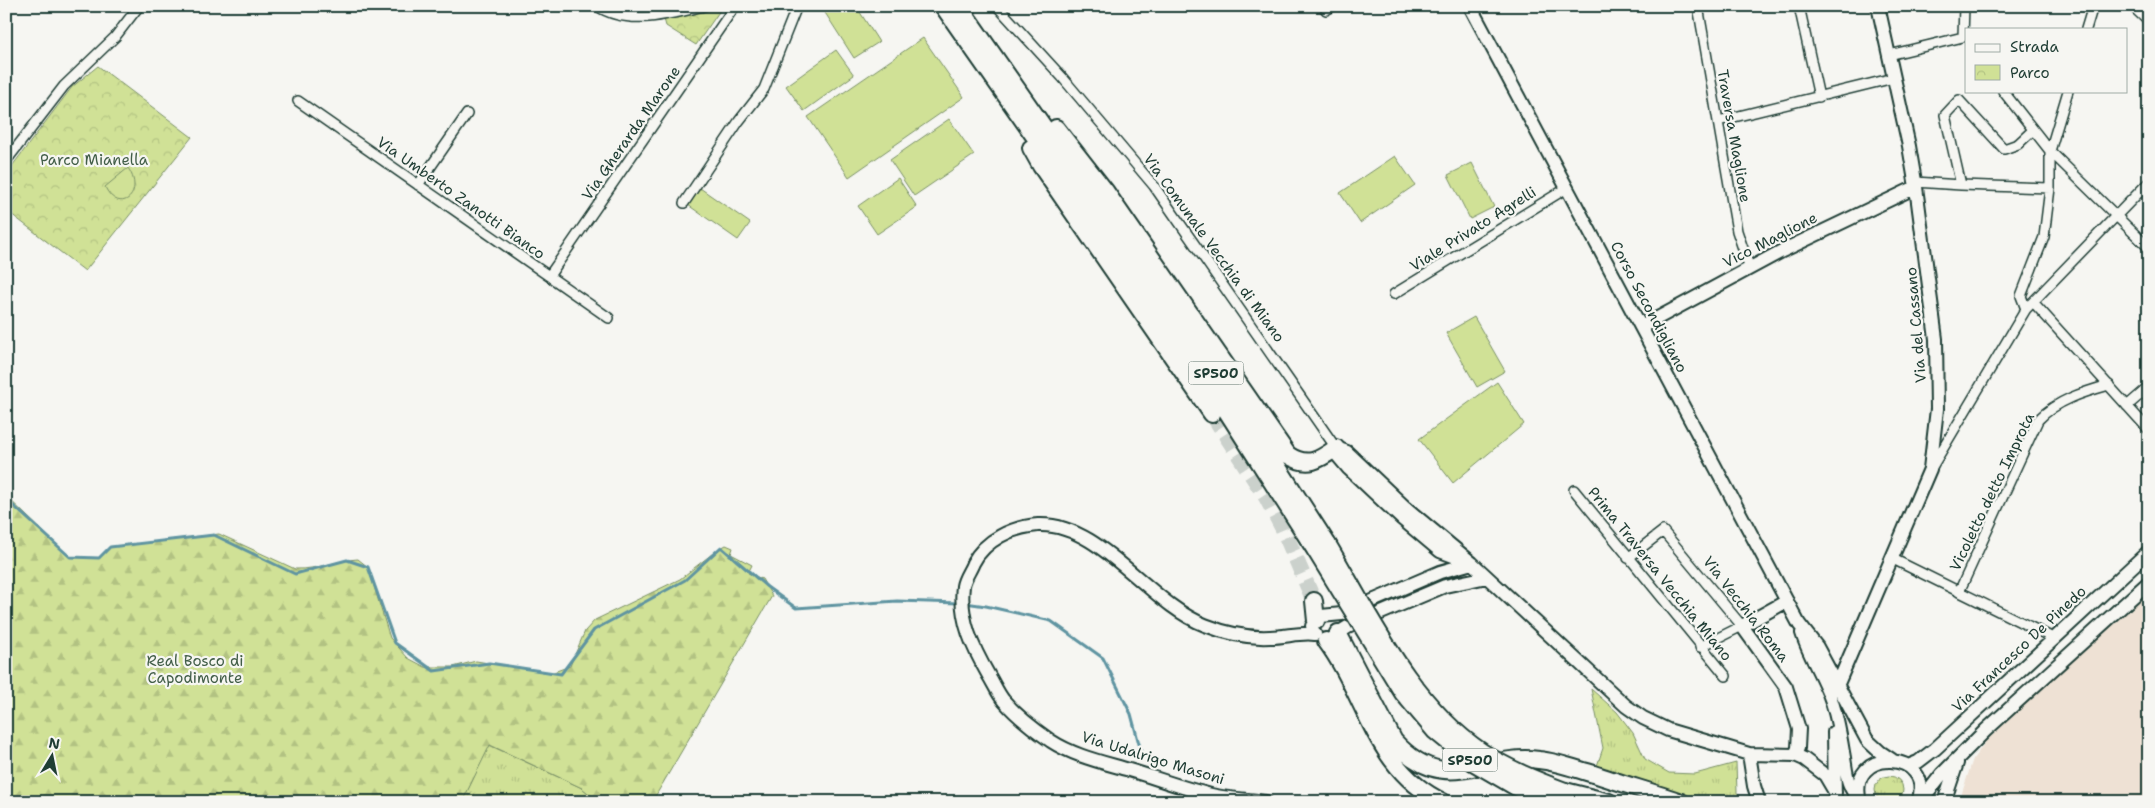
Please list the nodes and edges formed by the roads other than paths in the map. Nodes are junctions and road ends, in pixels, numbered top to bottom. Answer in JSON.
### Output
{"nodes":[{"id":1,"x":139,"y":6,"type":"edge"},
{"id":2,"x":597,"y":6,"type":"edge"},
{"id":3,"x":704,"y":6,"type":"edge"},
{"id":4,"x":735,"y":6,"type":"edge"},
{"id":5,"x":797,"y":6,"type":"edge"},
{"id":6,"x":943,"y":6,"type":"edge"},
{"id":7,"x":959,"y":6,"type":"edge"},
{"id":8,"x":997,"y":6,"type":"edge"},
{"id":9,"x":1470,"y":6,"type":"edge"},
{"id":10,"x":1698,"y":6,"type":"edge"},
{"id":11,"x":1799,"y":6,"type":"edge"},
{"id":12,"x":1878,"y":6,"type":"edge"},
{"id":13,"x":1964,"y":6,"type":"edge"},
{"id":14,"x":2093,"y":6,"type":"edge"},
{"id":15,"x":2132,"y":6,"type":"edge"},
{"id":16,"x":2149,"y":22,"type":"edge"},
{"id":17,"x":2086,"y":28,"type":"edge"},
{"id":18,"x":1965,"y":40,"type":"edge"},
{"id":19,"x":1889,"y":55,"type":"junction"},
{"id":20,"x":991,"y":64,"type":"junction"},
{"id":21,"x":1894,"y":78,"type":"junction"},
{"id":22,"x":2004,"y":92,"type":"edge"},
{"id":23,"x":2068,"y":92,"type":"edge"},
{"id":24,"x":1819,"y":98,"type":"junction"},
{"id":25,"x":298,"y":101,"type":"dead end"},
{"id":26,"x":467,"y":114,"type":"dead end"},
{"id":27,"x":1718,"y":121,"type":"junction"},
{"id":28,"x":2033,"y":130,"type":"junction"},
{"id":29,"x":2050,"y":151,"type":"junction"},
{"id":30,"x":6,"y":161,"type":"edge"},
{"id":31,"x":2149,"y":182,"type":"edge"},
{"id":32,"x":418,"y":185,"type":"junction"},
{"id":33,"x":1916,"y":185,"type":"junction"},
{"id":34,"x":1961,"y":185,"type":"junction"},
{"id":35,"x":1566,"y":188,"type":"junction"},
{"id":36,"x":2050,"y":188,"type":"junction"},
{"id":37,"x":684,"y":203,"type":"dead end"},
{"id":38,"x":2115,"y":215,"type":"junction"},
{"id":39,"x":2149,"y":248,"type":"edge"},
{"id":40,"x":1750,"y":269,"type":"junction"},
{"id":41,"x":549,"y":276,"type":"junction"},
{"id":42,"x":1394,"y":294,"type":"dead end"},
{"id":43,"x":2034,"y":303,"type":"junction"},
{"id":44,"x":2026,"y":309,"type":"junction"},
{"id":45,"x":609,"y":318,"type":"dead end"},
{"id":46,"x":1641,"y":327,"type":"junction"},
{"id":47,"x":2108,"y":385,"type":"junction"},
{"id":48,"x":2149,"y":387,"type":"edge"},
{"id":49,"x":2127,"y":406,"type":"junction"},
{"id":50,"x":1212,"y":414,"type":"tunnel mouth"},
{"id":51,"x":2149,"y":430,"type":"edge"},
{"id":52,"x":1336,"y":448,"type":"junction"},
{"id":53,"x":1930,"y":469,"type":"junction"},
{"id":54,"x":1574,"y":490,"type":"dead end"},
{"id":55,"x":1322,"y":548,"type":"junction"},
{"id":56,"x":1440,"y":551,"type":"junction"},
{"id":57,"x":2149,"y":551,"type":"edge"},
{"id":58,"x":1628,"y":558,"type":"junction"},
{"id":59,"x":1891,"y":558,"type":"junction"},
{"id":60,"x":1472,"y":563,"type":"junction"},
{"id":61,"x":1440,"y":572,"type":"junction"},
{"id":62,"x":1487,"y":577,"type":"junction"},
{"id":63,"x":2149,"y":582,"type":"edge"},
{"id":64,"x":1445,"y":586,"type":"junction"},
{"id":65,"x":1959,"y":592,"type":"junction"},
{"id":66,"x":1314,"y":601,"type":"tunnel mouth"},
{"id":67,"x":1787,"y":601,"type":"junction"},
{"id":68,"x":1799,"y":624,"type":"junction"},
{"id":69,"x":1742,"y":626,"type":"junction"},
{"id":70,"x":1327,"y":633,"type":"junction"},
{"id":71,"x":2053,"y":638,"type":"junction"},
{"id":72,"x":1700,"y":647,"type":"junction"},
{"id":73,"x":1726,"y":676,"type":"dead end"},
{"id":74,"x":1837,"y":686,"type":"junction"},
{"id":75,"x":1834,"y":712,"type":"junction"},
{"id":76,"x":1749,"y":754,"type":"junction"},
{"id":77,"x":1795,"y":755,"type":"junction"},
{"id":78,"x":1959,"y":758,"type":"junction"},
{"id":79,"x":1892,"y":760,"type":"junction"},
{"id":80,"x":1908,"y":766,"type":"junction"},
{"id":81,"x":1835,"y":797,"type":"edge"},
{"id":82,"x":1860,"y":801,"type":"edge"},
{"id":83,"x":1266,"y":802,"type":"edge"},
{"id":84,"x":1443,"y":802,"type":"edge"},
{"id":85,"x":1556,"y":802,"type":"edge"},
{"id":86,"x":1609,"y":802,"type":"edge"},
{"id":87,"x":1681,"y":802,"type":"edge"},
{"id":88,"x":1760,"y":802,"type":"edge"},
{"id":89,"x":1919,"y":802,"type":"edge"},
{"id":90,"x":1944,"y":802,"type":"edge"}],
"edges":[{"from":1,"to":30,"type":"street"},
{"from":2,"to":3,"type":"street"},
{"from":4,"to":41,"type":"street","name":"Via Gherarda Marone"},
{"from":5,"to":37,"type":"street"},
{"from":6,"to":20,"type":"highway","number":"SP500"},
{"from":7,"to":20,"type":"highway","number":"SP500"},
{"from":8,"to":52,"type":"street","name":"Via Comunale Vecchia di Miano"},
{"from":9,"to":35,"type":"main road","name":"Corso Secondigliano"},
{"from":10,"to":27,"type":"street","name":"Traversa Maglione"},
{"from":11,"to":24,"type":"street"},
{"from":12,"to":19,"type":"main road","name":"Via del Cassano"},
{"from":13,"to":18,"type":"street"},
{"from":14,"to":17,"type":"street"},
{"from":15,"to":16,"type":"street"},
{"from":18,"to":19,"type":"street"},
{"from":19,"to":21,"type":"main road","name":"Via del Cassano"},
{"from":20,"to":50,"type":"highway"},
{"from":20,"to":52,"type":"highway"},
{"from":20,"to":55,"type":"highway","number":"SP500"},
{"from":21,"to":24,"type":"street"},
{"from":21,"to":33,"type":"main road","name":"Via del Cassano"},
{"from":22,"to":28,"type":"street"},
{"from":23,"to":29,"type":"street"},
{"from":24,"to":27,"type":"street"},
{"from":25,"to":32,"type":"street","name":"Via Umberto Zanotti Bianco"},
{"from":26,"to":32,"type":"street"},
{"from":27,"to":40,"type":"street","name":"Traversa Maglione"},
{"from":28,"to":29,"type":"street"},
{"from":28,"to":34,"type":"street"},
{"from":29,"to":36,"type":"street"},
{"from":29,"to":38,"type":"street"},
{"from":31,"to":38,"type":"street"},
{"from":32,"to":41,"type":"street","name":"Via Umberto Zanotti Bianco"},
{"from":33,"to":34,"type":"street"},
{"from":33,"to":40,"type":"main road","name":"Vico Maglione"},
{"from":33,"to":53,"type":"main road","name":"Via del Cassano"},
{"from":34,"to":36,"type":"street"},
{"from":35,"to":42,"type":"street","name":"Viale Privato Agrelli"},
{"from":35,"to":46,"type":"main road","name":"Corso Secondigliano"},
{"from":36,"to":44,"type":"street"},
{"from":38,"to":39,"type":"street"},
{"from":38,"to":43,"type":"street"},
{"from":40,"to":46,"type":"main road","name":"Vico Maglione"},
{"from":41,"to":45,"type":"street","name":"Via Umberto Zanotti Bianco"},
{"from":43,"to":44,"type":"street"},
{"from":43,"to":47,"type":"street"},
{"from":44,"to":53,"type":"street"},
{"from":46,"to":67,"type":"main road","name":"Corso Secondigliano"},
{"from":47,"to":49,"type":"street"},
{"from":47,"to":65,"type":"street","name":"Vicoletto detto Improta"},
{"from":48,"to":49,"type":"street"},
{"from":49,"to":51,"type":"street"},
{"from":52,"to":56,"type":"main road","name":"Via Comunale Vecchia di Miano"},
{"from":52,"to":60,"type":"main road","name":"Via Comunale Vecchia di Miano"},
{"from":53,"to":59,"type":"main road","name":"Via del Cassano"},
{"from":54,"to":58,"type":"street","name":"Prima Traversa Vecchia Miano"},
{"from":55,"to":85,"type":"highway","number":"SP500","bridge":true},
{"from":55,"to":86,"type":"highway","number":"SP500","bridge":true},
{"from":56,"to":60,"type":"main road","name":"Via Comunale Vecchia di Miano"},
{"from":56,"to":61,"type":"main road"},
{"from":57,"to":71,"type":"main road","name":"Via Francesco De Pinedo"},
{"from":58,"to":69,"type":"street","name":"Via Vecchia Roma"},
{"from":58,"to":72,"type":"street","name":"Prima Traversa Vecchia Miano"},
{"from":59,"to":65,"type":"street"},
{"from":59,"to":74,"type":"main road","name":"Via del Cassano"},
{"from":60,"to":61,"type":"main road","name":"Via Udalrigo Masoni"},
{"from":60,"to":62,"type":"main road","name":"Via Comunale Vecchia di Miano"},
{"from":60,"to":64,"type":"main road"},
{"from":61,"to":70,"type":"main road","name":"Via Udalrigo Masoni"},
{"from":62,"to":64,"type":"main road"},
{"from":62,"to":76,"type":"main road","name":"Via Comunale Vecchia di Miano"},
{"from":63,"to":78,"type":"main road"},
{"from":64,"to":70,"type":"main road"},
{"from":65,"to":71,"type":"street"},
{"from":66,"to":70,"type":"highway"},
{"from":67,"to":68,"type":"main road","name":"Corso Secondigliano"},
{"from":67,"to":69,"type":"main road"},
{"from":68,"to":74,"type":"main road","name":"Corso Secondigliano"},
{"from":68,"to":75,"type":"main road","name":"Corso Secondigliano"},
{"from":69,"to":72,"type":"street"},
{"from":69,"to":77,"type":"main road","name":"Via Vecchia Roma"},
{"from":70,"to":83,"type":"main road","name":"Via Udalrigo Masoni"},
{"from":70,"to":84,"type":"highway"},
{"from":70,"to":87,"type":"highway","bridge":true},
{"from":71,"to":80,"type":"main road","name":"Via Francesco De Pinedo"},
{"from":72,"to":73,"type":"street","name":"Prima Traversa Vecchia Miano"},
{"from":74,"to":79,"type":"main road","name":"Corso Secondigliano"},
{"from":75,"to":81,"type":"main road"},
{"from":75,"to":82,"type":"main road","name":"Corso Secondigliano"},
{"from":76,"to":77,"type":"main road","name":"Via Comunale Vecchia di Miano"},
{"from":76,"to":88,"type":"main road"},
{"from":77,"to":81,"type":"main road"},
{"from":78,"to":89,"type":"main road"},
{"from":78,"to":90,"type":"main road"},
{"from":79,"to":80,"type":"main road","name":"Corso Secondigliano"},
{"from":79,"to":82,"type":"main road"},
{"from":80,"to":89,"type":"main road"}]}
